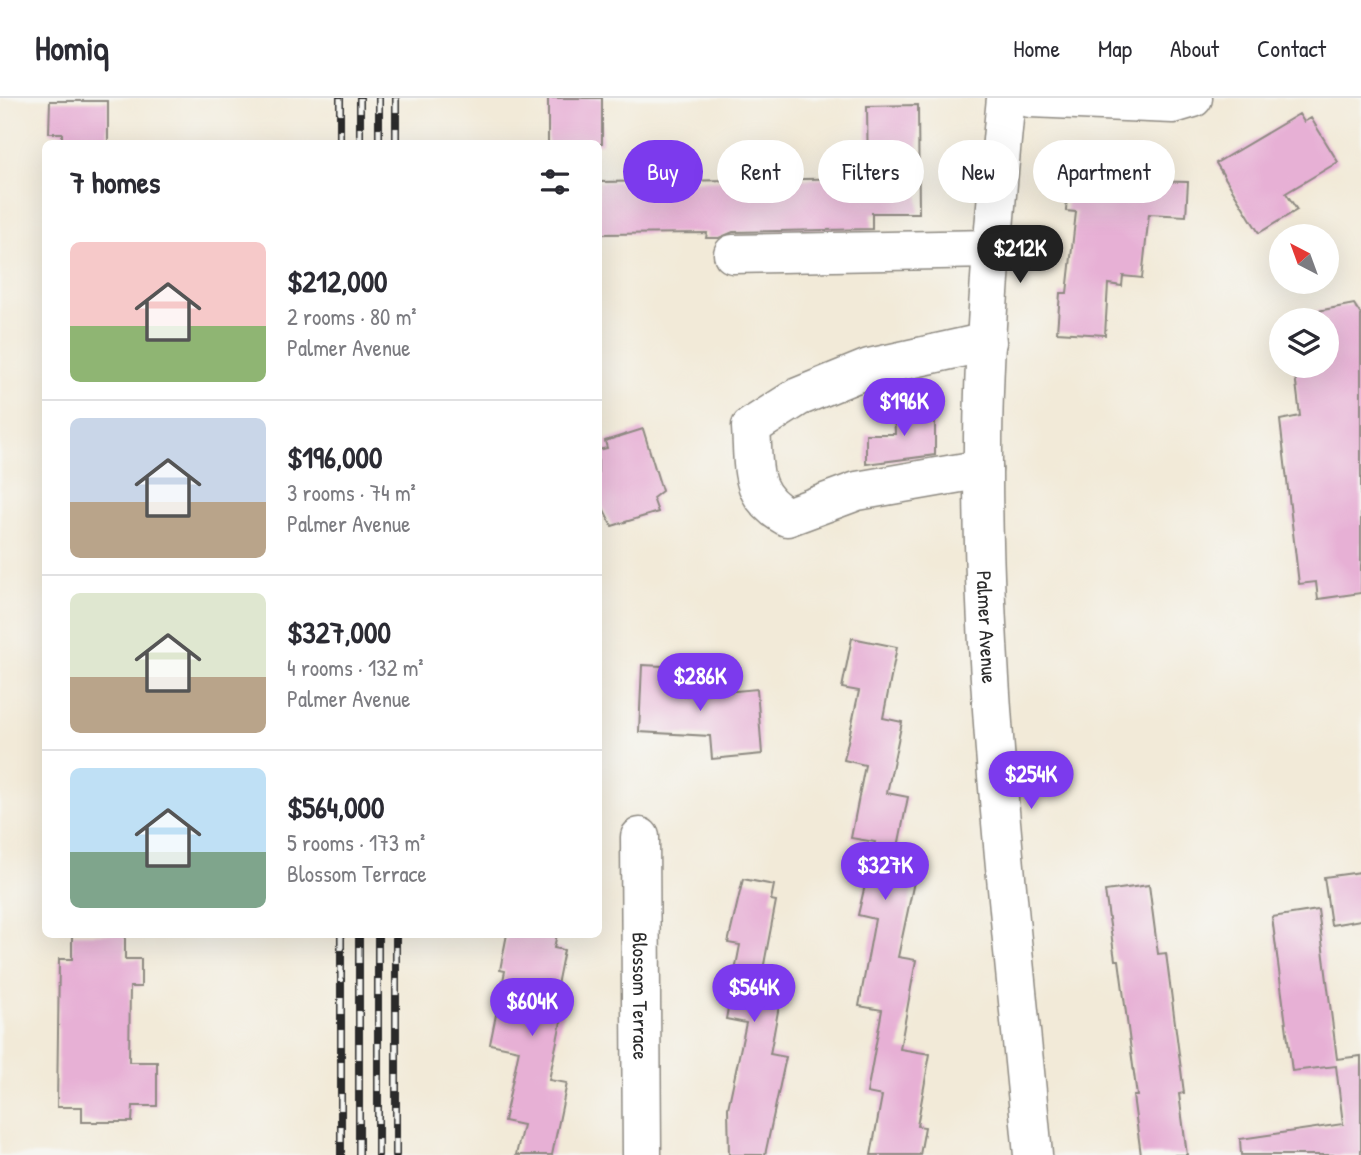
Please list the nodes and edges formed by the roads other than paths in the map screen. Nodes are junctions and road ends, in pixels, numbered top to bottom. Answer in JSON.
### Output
{"nodes":[{"id":1,"x":1006,"y":98,"type":"edge"},
{"id":2,"x":1030,"y":98,"type":"edge"},
{"id":3,"x":1193,"y":98,"type":"edge"},
{"id":4,"x":992,"y":249,"type":"junction"},
{"id":5,"x":733,"y":254,"type":"dead end"},
{"id":6,"x":987,"y":342,"type":"junction"},
{"id":7,"x":983,"y":469,"type":"junction"},
{"id":8,"x":640,"y":837,"type":"dead end"},
{"id":9,"x":642,"y":1155,"type":"edge"},
{"id":10,"x":1034,"y":1155,"type":"edge"}],
"edges":[{"from":1,"to":4,"type":"street","name":"Palmer Avenue"},
{"from":2,"to":3,"type":"street"},
{"from":4,"to":5,"type":"street"},
{"from":4,"to":6,"type":"street","name":"Palmer Avenue"},
{"from":6,"to":7,"type":"street","name":"Palmer Avenue"},
{"from":6,"to":7,"type":"street"},
{"from":7,"to":10,"type":"street","name":"Palmer Avenue"},
{"from":8,"to":9,"type":"street","name":"Blossom Terrace"}]}
